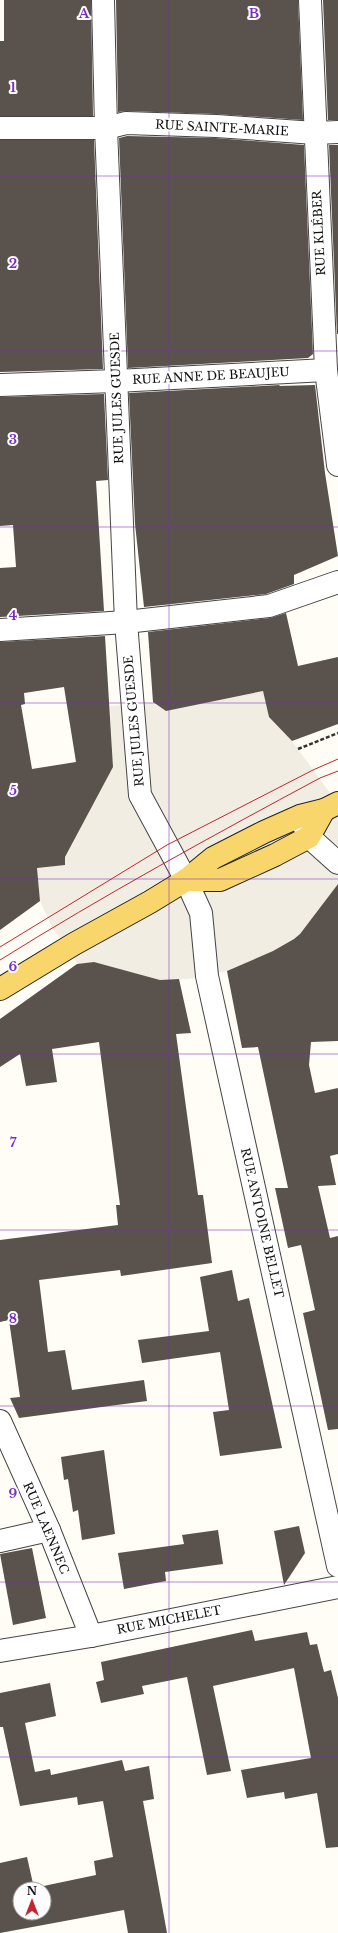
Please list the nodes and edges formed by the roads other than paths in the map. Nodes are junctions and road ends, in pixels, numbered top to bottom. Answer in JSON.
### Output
{"nodes":[{"id":1,"x":103,"y":0,"type":"edge"},
{"id":2,"x":310,"y":0,"type":"edge"},
{"id":3,"x":0,"y":128,"type":"edge"},
{"id":4,"x":106,"y":128,"type":"junction"},
{"id":5,"x":338,"y":132,"type":"edge"},
{"id":6,"x":315,"y":133,"type":"junction"},
{"id":7,"x":326,"y":370,"type":"junction"},
{"id":8,"x":116,"y":381,"type":"junction"},
{"id":9,"x":0,"y":385,"type":"edge"},
{"id":10,"x":338,"y":465,"type":"edge"},
{"id":11,"x":338,"y":582,"type":"edge"},
{"id":12,"x":126,"y":622,"type":"junction"},
{"id":13,"x":0,"y":630,"type":"edge"},
{"id":14,"x":140,"y":795,"type":"joint"},
{"id":15,"x":331,"y":807,"type":"edge"},
{"id":16,"x":300,"y":816,"type":"junction"},
{"id":17,"x":309,"y":837,"type":"junction"},
{"id":18,"x":338,"y":863,"type":"edge"},
{"id":19,"x":186,"y":880,"type":"junction"},
{"id":20,"x":0,"y":989,"type":"edge"},
{"id":21,"x":0,"y":1421,"type":"edge"},
{"id":22,"x":49,"y":1530,"type":"junction"},
{"id":23,"x":0,"y":1541,"type":"edge"},
{"id":24,"x":338,"y":1566,"type":"edge"},
{"id":25,"x":338,"y":1587,"type":"edge"},
{"id":26,"x":91,"y":1636,"type":"junction"},
{"id":27,"x":0,"y":1651,"type":"edge"}],
"edges":[{"from":1,"to":4,"type":"street","name":"RUE JULES GUESDE"},
{"from":2,"to":6,"type":"street","name":"RUE KLÉBER"},
{"from":3,"to":4,"type":"street","name":"RUE SAINTE-MARIE"},
{"from":4,"to":6,"type":"street","name":"RUE SAINTE-MARIE"},
{"from":4,"to":8,"type":"street","name":"RUE JULES GUESDE"},
{"from":5,"to":6,"type":"street","name":"RUE SAINTE-MARIE"},
{"from":6,"to":7,"type":"street","name":"RUE KLÉBER"},
{"from":7,"to":8,"type":"street","name":"RUE ANNE DE BEAUJEU"},
{"from":7,"to":10,"type":"street","name":"RUE KLÉBER"},
{"from":8,"to":9,"type":"street","name":"RUE ANNE DE BEAUJEU"},
{"from":8,"to":12,"type":"street","name":"RUE JULES GUESDE"},
{"from":11,"to":12,"type":"street"},
{"from":12,"to":13,"type":"street"},
{"from":12,"to":14,"type":"street","name":"RUE JULES GUESDE"},
{"from":14,"to":19,"type":"street","name":"RUE ANTOINE BELLET"},
{"from":15,"to":16,"type":"main road"},
{"from":15,"to":17,"type":"main road"},
{"from":16,"to":17,"type":"street"},
{"from":16,"to":19,"type":"main road"},
{"from":17,"to":18,"type":"street"},
{"from":17,"to":19,"type":"main road"},
{"from":19,"to":20,"type":"main road"},
{"from":19,"to":24,"type":"street","name":"RUE ANTOINE BELLET"},
{"from":21,"to":22,"type":"street","name":"RUE LAENNEC"},
{"from":22,"to":23,"type":"street"},
{"from":22,"to":26,"type":"street","name":"RUE LAENNEC"},
{"from":25,"to":26,"type":"street","name":"RUE MICHELET"},
{"from":26,"to":27,"type":"street","name":"RUE MICHELET"}]}
